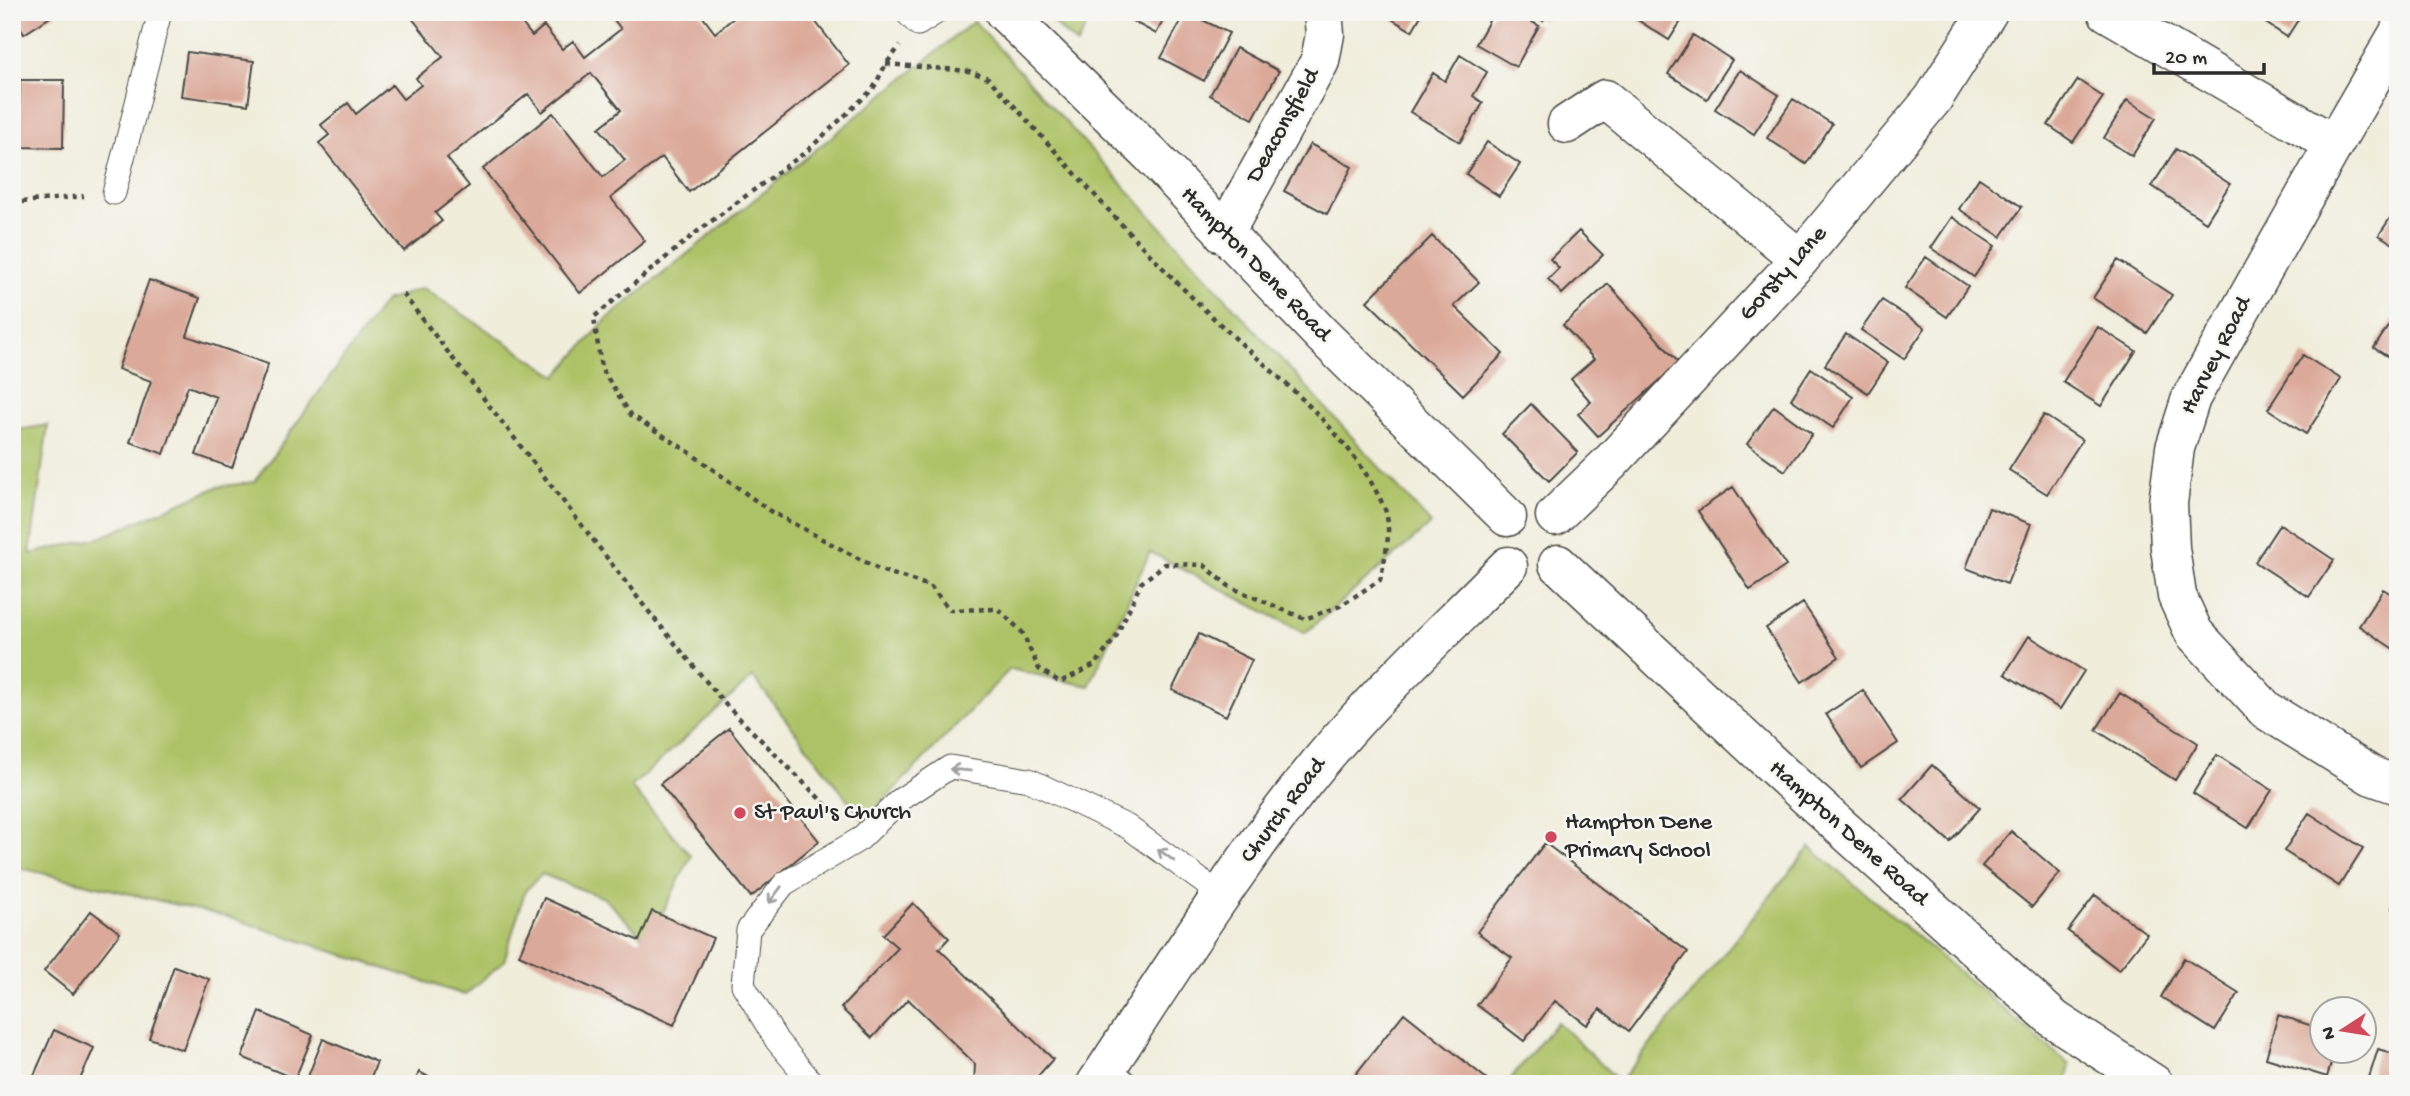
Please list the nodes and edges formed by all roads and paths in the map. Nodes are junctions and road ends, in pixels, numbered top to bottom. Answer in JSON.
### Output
{"nodes":[{"id":1,"x":160,"y":12,"type":"edge"},
{"id":2,"x":1004,"y":12,"type":"edge"},
{"id":3,"x":1323,"y":12,"type":"edge"},
{"id":4,"x":1988,"y":12,"type":"edge"},
{"id":5,"x":2107,"y":12,"type":"edge"},
{"id":6,"x":920,"y":16,"type":"edge"},
{"id":7,"x":2398,"y":34,"type":"edge"},
{"id":8,"x":886,"y":64,"type":"junction"},
{"id":9,"x":1567,"y":124,"type":"dead end"},
{"id":10,"x":2334,"y":144,"type":"junction"},
{"id":11,"x":114,"y":192,"type":"joint"},
{"id":12,"x":12,"y":203,"type":"edge"},
{"id":13,"x":1224,"y":234,"type":"junction"},
{"id":14,"x":1800,"y":259,"type":"junction"},
{"id":15,"x":403,"y":294,"type":"dead end"},
{"id":16,"x":1555,"y":516,"type":"junction"},
{"id":17,"x":1507,"y":517,"type":"junction"},
{"id":18,"x":1558,"y":564,"type":"junction"},
{"id":19,"x":1508,"y":566,"type":"junction"},
{"id":20,"x":2398,"y":785,"type":"edge"},
{"id":21,"x":860,"y":839,"type":"junction"},
{"id":22,"x":1222,"y":895,"type":"junction"},
{"id":23,"x":1110,"y":1078,"type":"edge"},
{"id":24,"x":813,"y":1084,"type":"edge"},
{"id":25,"x":2154,"y":1084,"type":"edge"}],
"edges":[{"from":1,"to":11,"type":"lane"},
{"from":2,"to":13,"type":"street","name":"Hampton Dene Road"},
{"from":3,"to":13,"type":"street","name":"Deaconsfield"},
{"from":4,"to":14,"type":"street","name":"Gorsty Lane"},
{"from":5,"to":10,"type":"street"},
{"from":6,"to":8,"type":"path"},
{"from":7,"to":10,"type":"street","name":"Harvey Road"},
{"from":8,"to":8,"type":"path"},
{"from":9,"to":14,"type":"street"},
{"from":10,"to":20,"type":"street","name":"Harvey Road"},
{"from":11,"to":12,"type":"path"},
{"from":13,"to":17,"type":"street","name":"Hampton Dene Road"},
{"from":14,"to":16,"type":"street","name":"Gorsty Lane"},
{"from":15,"to":21,"type":"path"},
{"from":16,"to":17,"type":"street"},
{"from":16,"to":18,"type":"street"},
{"from":17,"to":19,"type":"street"},
{"from":18,"to":19,"type":"street"},
{"from":18,"to":25,"type":"street","name":"Hampton Dene Road"},
{"from":19,"to":22,"type":"street","name":"Church Road"},
{"from":22,"to":21,"type":"lane","one_way":true},
{"from":21,"to":24,"type":"lane","one_way":true},
{"from":22,"to":23,"type":"street","name":"Church Road"}]}
